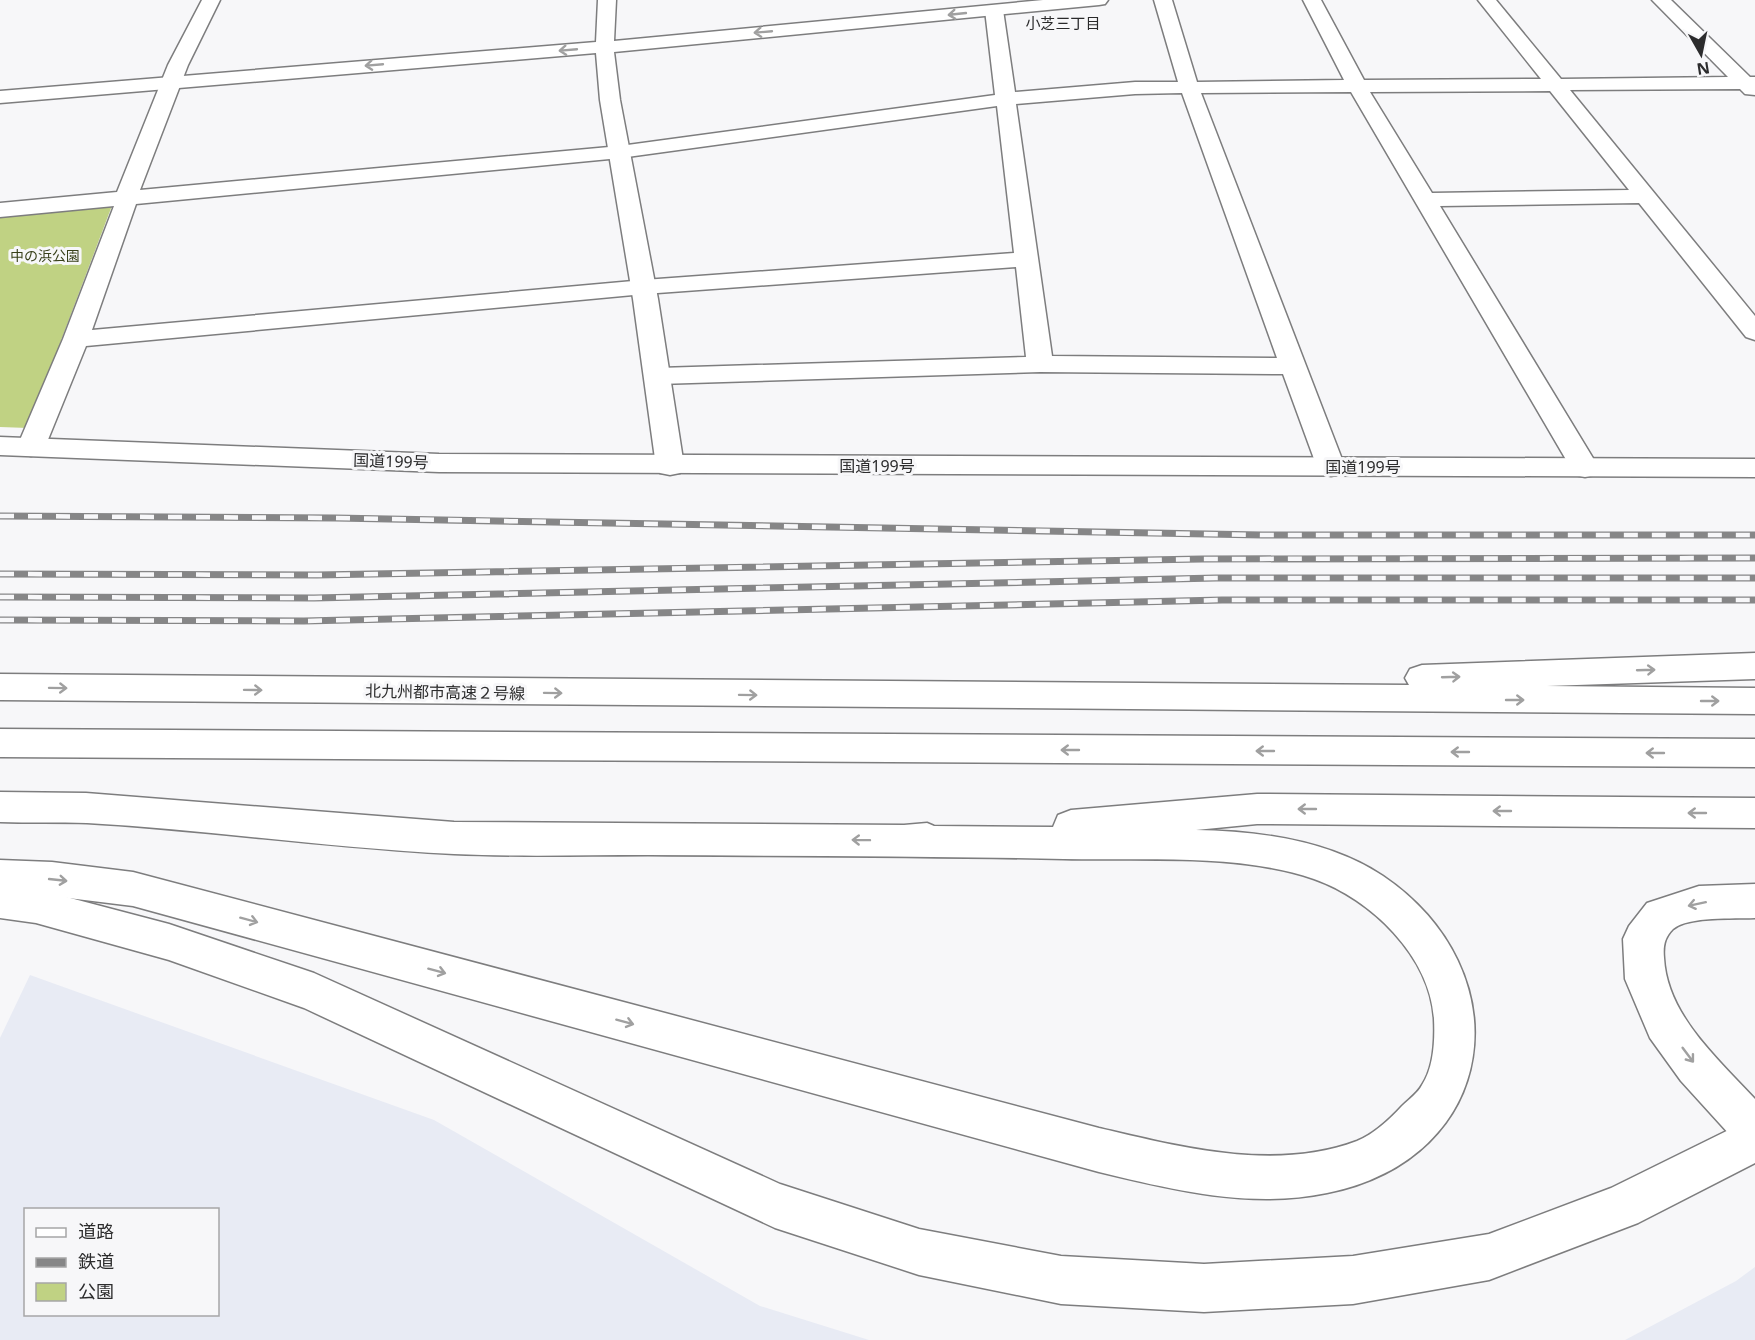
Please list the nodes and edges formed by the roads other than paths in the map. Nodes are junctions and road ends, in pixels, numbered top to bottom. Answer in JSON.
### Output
{"nodes":[{"id":1,"x":211,"y":0,"type":"edge"},
{"id":2,"x":607,"y":0,"type":"edge"},
{"id":3,"x":946,"y":0,"type":"edge"},
{"id":4,"x":1099,"y":0,"type":"edge"},
{"id":5,"x":1163,"y":0,"type":"edge"},
{"id":6,"x":1312,"y":0,"type":"edge"},
{"id":7,"x":1487,"y":0,"type":"edge"},
{"id":8,"x":1661,"y":0,"type":"edge"},
{"id":9,"x":994,"y":10,"type":"junction"},
{"id":10,"x":662,"y":23,"type":"dead end"},
{"id":11,"x":627,"y":26,"type":"dead end"},
{"id":12,"x":600,"y":35,"type":"junction"},
{"id":13,"x":426,"y":44,"type":"dead end"},
{"id":14,"x":175,"y":74,"type":"junction"},
{"id":15,"x":0,"y":80,"type":"edge"},
{"id":16,"x":1556,"y":85,"type":"junction"},
{"id":17,"x":1357,"y":86,"type":"junction"},
{"id":18,"x":1751,"y":86,"type":"edge"},
{"id":19,"x":1190,"y":89,"type":"junction"},
{"id":20,"x":0,"y":97,"type":"edge"},
{"id":21,"x":1007,"y":99,"type":"junction"},
{"id":22,"x":620,"y":152,"type":"junction"},
{"id":23,"x":127,"y":196,"type":"junction"},
{"id":24,"x":1646,"y":196,"type":"junction"},
{"id":25,"x":1427,"y":200,"type":"junction"},
{"id":26,"x":0,"y":210,"type":"edge"},
{"id":27,"x":1027,"y":259,"type":"junction"},
{"id":28,"x":644,"y":286,"type":"junction"},
{"id":29,"x":1723,"y":293,"type":"junction"},
{"id":30,"x":1755,"y":294,"type":"edge"},
{"id":31,"x":1755,"y":332,"type":"edge"},
{"id":32,"x":76,"y":339,"type":"junction"},
{"id":33,"x":1040,"y":364,"type":"junction"},
{"id":34,"x":1292,"y":366,"type":"junction"},
{"id":35,"x":659,"y":376,"type":"junction"},
{"id":36,"x":0,"y":446,"type":"edge"},
{"id":37,"x":31,"y":447,"type":"junction"},
{"id":38,"x":670,"y":466,"type":"junction"},
{"id":39,"x":1330,"y":467,"type":"junction"},
{"id":40,"x":1585,"y":468,"type":"junction"},
{"id":41,"x":1755,"y":468,"type":"edge"},
{"id":42,"x":1755,"y":666,"type":"edge"},
{"id":43,"x":0,"y":687,"type":"edge"},
{"id":44,"x":889,"y":696,"type":"junction"},
{"id":45,"x":1755,"y":701,"type":"edge"},
{"id":46,"x":0,"y":743,"type":"edge"},
{"id":47,"x":1755,"y":753,"type":"edge"},
{"id":48,"x":0,"y":807,"type":"edge"},
{"id":49,"x":1755,"y":813,"type":"edge"},
{"id":50,"x":904,"y":841,"type":"junction"},
{"id":51,"x":0,"y":877,"type":"edge"},
{"id":52,"x":0,"y":901,"type":"edge"},
{"id":53,"x":1755,"y":901,"type":"edge"},
{"id":54,"x":1755,"y":1131,"type":"edge"},
{"id":55,"x":1755,"y":1139,"type":"edge"}],
"edges":[{"from":1,"to":14,"type":"main road"},
{"from":2,"to":12,"type":"main road"},
{"from":3,"to":10,"type":"main road"},
{"from":4,"to":9,"type":"main road"},
{"from":5,"to":19,"type":"main road"},
{"from":6,"to":17,"type":"main road"},
{"from":7,"to":16,"type":"main road"},
{"from":8,"to":18,"type":"main road"},
{"from":9,"to":12,"type":"main road","one_way":true},
{"from":9,"to":21,"type":"main road"},
{"from":11,"to":12,"type":"main road"},
{"from":12,"to":14,"type":"main road","one_way":true},
{"from":12,"to":22,"type":"main road"},
{"from":13,"to":14,"type":"main road"},
{"from":14,"to":15,"type":"main road"},
{"from":14,"to":20,"type":"main road"},
{"from":14,"to":23,"type":"main road"},
{"from":16,"to":17,"type":"main road"},
{"from":16,"to":18,"type":"main road"},
{"from":16,"to":24,"type":"main road"},
{"from":17,"to":19,"type":"main road"},
{"from":17,"to":25,"type":"main road"},
{"from":19,"to":21,"type":"main road"},
{"from":19,"to":34,"type":"main road"},
{"from":21,"to":22,"type":"main road"},
{"from":21,"to":27,"type":"main road"},
{"from":22,"to":23,"type":"main road"},
{"from":22,"to":28,"type":"main road"},
{"from":23,"to":26,"type":"main road"},
{"from":23,"to":32,"type":"main road"},
{"from":24,"to":25,"type":"main road"},
{"from":24,"to":29,"type":"main road"},
{"from":25,"to":40,"type":"main road"},
{"from":27,"to":28,"type":"main road"},
{"from":27,"to":33,"type":"main road"},
{"from":28,"to":32,"type":"main road"},
{"from":28,"to":35,"type":"main road"},
{"from":29,"to":30,"type":"main road"},
{"from":29,"to":31,"type":"main road"},
{"from":32,"to":37,"type":"main road"},
{"from":33,"to":34,"type":"main road"},
{"from":33,"to":35,"type":"main road"},
{"from":34,"to":39,"type":"main road"},
{"from":35,"to":38,"type":"main road"},
{"from":36,"to":37,"type":"main road","name":"国道199号"},
{"from":37,"to":38,"type":"main road","name":"国道199号"},
{"from":38,"to":39,"type":"main road","name":"国道199号"},
{"from":39,"to":40,"type":"main road","name":"国道199号"},
{"from":40,"to":41,"type":"main road","name":"国道199号"},
{"from":44,"to":42,"type":"main road","one_way":true},
{"from":43,"to":44,"type":"main road","name":"北九州都市高速２号線","one_way":true},
{"from":44,"to":45,"type":"main road","one_way":true},
{"from":47,"to":46,"type":"main road","one_way":true},
{"from":50,"to":48,"type":"main road","one_way":true},
{"from":49,"to":50,"type":"main road","one_way":true},
{"from":51,"to":50,"type":"main road","one_way":true},
{"from":52,"to":55,"type":"main road"},
{"from":53,"to":54,"type":"main road","one_way":true}]}
